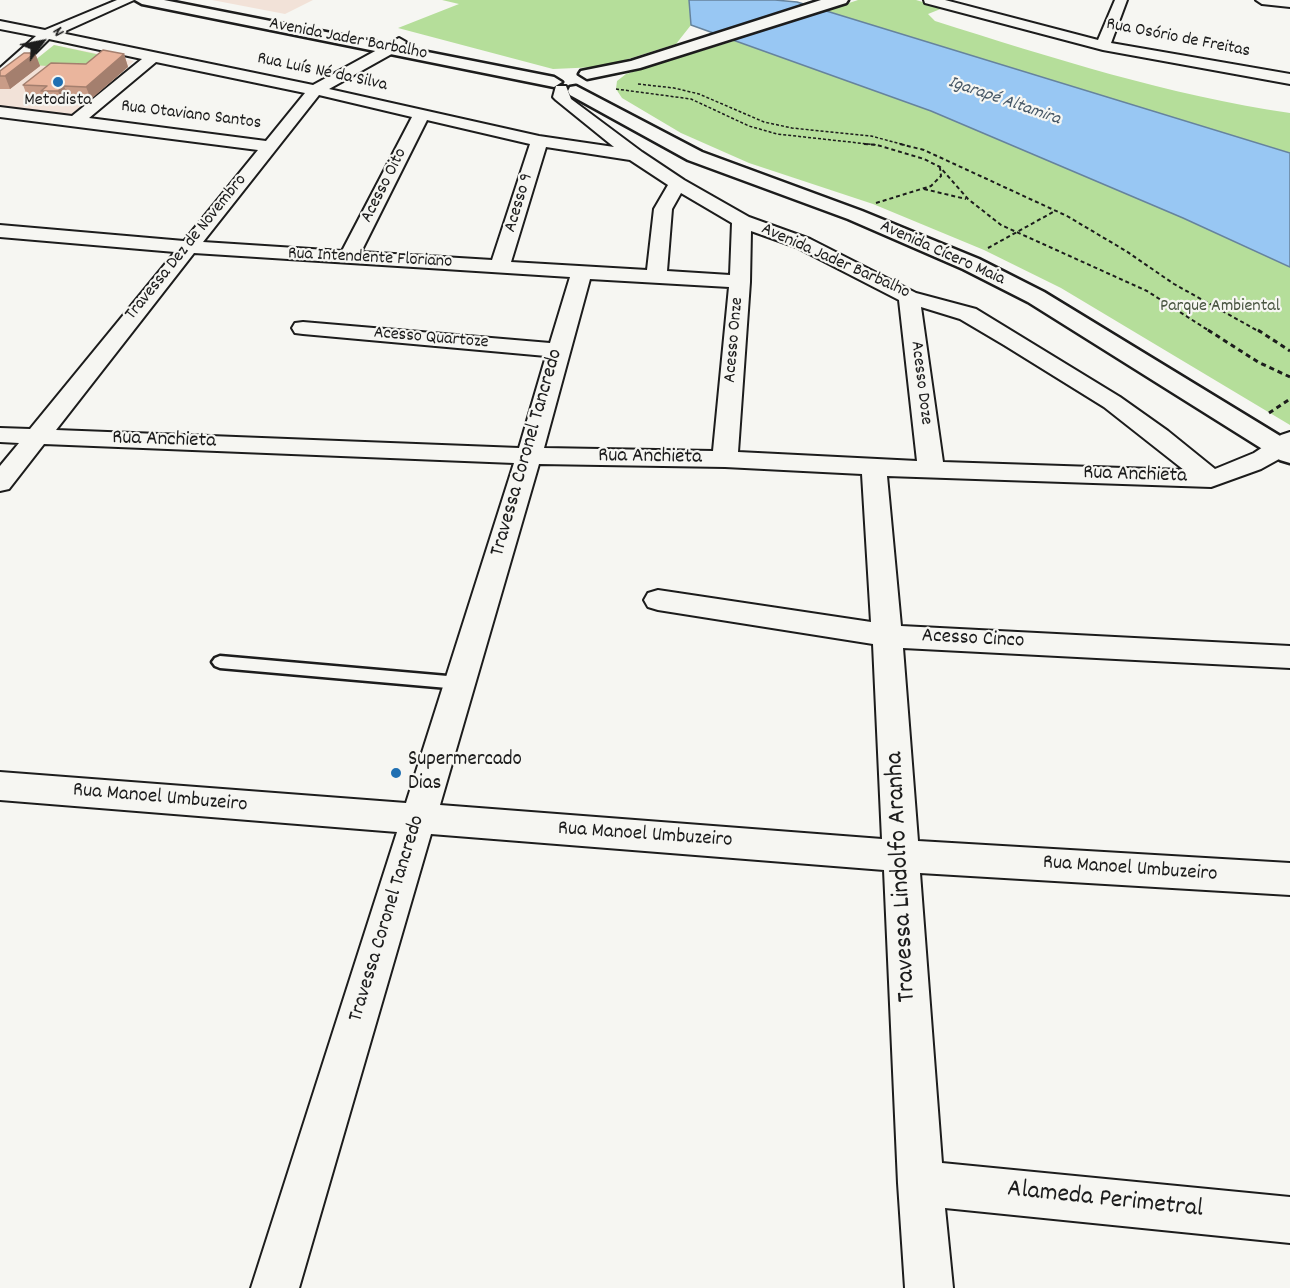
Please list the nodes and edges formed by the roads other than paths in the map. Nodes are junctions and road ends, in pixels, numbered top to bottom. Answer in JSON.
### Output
{"nodes":[{"id":1,"x":128,"y":0,"type":"edge"},
{"id":2,"x":142,"y":0,"type":"edge"},
{"id":3,"x":183,"y":0,"type":"edge"},
{"id":4,"x":930,"y":0,"type":"edge"},
{"id":5,"x":1121,"y":0,"type":"edge"},
{"id":6,"x":1262,"y":0,"type":"edge"},
{"id":7,"x":831,"y":1,"type":"edge"},
{"id":8,"x":1290,"y":3,"type":"edge"},
{"id":9,"x":0,"y":26,"type":"edge"},
{"id":10,"x":45,"y":35,"type":"junction"},
{"id":11,"x":1104,"y":43,"type":"junction"},
{"id":12,"x":395,"y":45,"type":"junction"},
{"id":13,"x":0,"y":58,"type":"edge"},
{"id":14,"x":152,"y":58,"type":"junction"},
{"id":15,"x":19,"y":61,"type":"junction"},
{"id":16,"x":1290,"y":74,"type":"edge"},
{"id":17,"x":0,"y":75,"type":"edge"},
{"id":18,"x":1290,"y":79,"type":"edge"},
{"id":19,"x":583,"y":83,"type":"junction"},
{"id":20,"x":315,"y":90,"type":"junction"},
{"id":21,"x":0,"y":112,"type":"edge"},
{"id":22,"x":422,"y":114,"type":"junction"},
{"id":23,"x":75,"y":122,"type":"junction"},
{"id":24,"x":539,"y":141,"type":"junction"},
{"id":25,"x":269,"y":146,"type":"junction"},
{"id":26,"x":636,"y":156,"type":"junction"},
{"id":27,"x":678,"y":184,"type":"junction"},
{"id":28,"x":742,"y":221,"type":"junction"},
{"id":29,"x":0,"y":231,"type":"edge"},
{"id":30,"x":187,"y":248,"type":"junction"},
{"id":31,"x":348,"y":258,"type":"junction"},
{"id":32,"x":500,"y":266,"type":"junction"},
{"id":33,"x":581,"y":273,"type":"junction"},
{"id":34,"x":656,"y":277,"type":"junction"},
{"id":35,"x":740,"y":282,"type":"junction"},
{"id":36,"x":909,"y":297,"type":"junction"},
{"id":37,"x":303,"y":328,"type":"dead end"},
{"id":38,"x":559,"y":350,"type":"junction"},
{"id":39,"x":0,"y":435,"type":"edge"},
{"id":40,"x":38,"y":436,"type":"junction"},
{"id":41,"x":1288,"y":444,"type":"edge"},
{"id":42,"x":529,"y":456,"type":"junction"},
{"id":43,"x":725,"y":459,"type":"junction"},
{"id":44,"x":874,"y":467,"type":"junction"},
{"id":45,"x":931,"y":470,"type":"junction"},
{"id":46,"x":1210,"y":479,"type":"junction"},
{"id":47,"x":0,"y":483,"type":"edge"},
{"id":48,"x":658,"y":600,"type":"dead end"},
{"id":49,"x":889,"y":636,"type":"junction"},
{"id":50,"x":1290,"y":657,"type":"edge"},
{"id":51,"x":220,"y":662,"type":"dead end"},
{"id":52,"x":459,"y":683,"type":"junction"},
{"id":53,"x":0,"y":786,"type":"edge"},
{"id":54,"x":419,"y":819,"type":"junction"},
{"id":55,"x":901,"y":856,"type":"junction"},
{"id":56,"x":1290,"y":879,"type":"edge"},
{"id":57,"x":920,"y":1183,"type":"junction"},
{"id":58,"x":1290,"y":1220,"type":"edge"},
{"id":59,"x":275,"y":1288,"type":"edge"},
{"id":60,"x":928,"y":1288,"type":"edge"}],
"edges":[{"from":1,"to":10,"type":"street"},
{"from":2,"to":12,"type":"main road","name":"Avenida Jader Barbalho"},
{"from":3,"to":12,"type":"main road","name":"Avenida Jader Barbalho"},
{"from":4,"to":11,"type":"street","name":"Rua Osório de Freitas"},
{"from":5,"to":11,"type":"street"},
{"from":6,"to":8,"type":"street"},
{"from":7,"to":19,"type":"main road"},
{"from":9,"to":10,"type":"street","name":"Rua Luís Né da Silva"},
{"from":10,"to":14,"type":"street","name":"Rua Luís Né da Silva"},
{"from":10,"to":15,"type":"street"},
{"from":11,"to":16,"type":"street","name":"Rua Osório de Freitas"},
{"from":11,"to":18,"type":"street","name":"Rua Osório de Freitas"},
{"from":12,"to":19,"type":"main road","name":"Avenida Jader Barbalho"},
{"from":12,"to":20,"type":"street","name":"Travessa Dez de Novembro"},
{"from":13,"to":15,"type":"street"},
{"from":14,"to":20,"type":"street","name":"Rua Luís Né da Silva"},
{"from":14,"to":23,"type":"street"},
{"from":15,"to":17,"type":"street"},
{"from":19,"to":26,"type":"street","name":"Avenida Jader Barbalho"},
{"from":19,"to":41,"type":"main road","name":"Avenida Cícero Maia"},
{"from":19,"to":41,"type":"main road","name":"Avenida Cícero Maia"},
{"from":20,"to":22,"type":"street","name":"Rua Luís Né da Silva"},
{"from":20,"to":25,"type":"street","name":"Travessa Dez de Novembro"},
{"from":21,"to":23,"type":"street","name":"Rua Otaviano Santos"},
{"from":22,"to":24,"type":"street","name":"Rua Luís Né da Silva"},
{"from":22,"to":31,"type":"street","name":"Acesso Oito"},
{"from":23,"to":25,"type":"street","name":"Rua Otaviano Santos"},
{"from":24,"to":26,"type":"street","name":"Rua Luís Né da Silva"},
{"from":24,"to":32,"type":"street","name":"Acesso 9"},
{"from":25,"to":30,"type":"street","name":"Travessa Dez de Novembro"},
{"from":26,"to":27,"type":"street","name":"Avenida Jader Barbalho"},
{"from":27,"to":28,"type":"street","name":"Avenida Jader Barbalho"},
{"from":27,"to":34,"type":"street"},
{"from":28,"to":35,"type":"street","name":"Acesso Onze"},
{"from":28,"to":36,"type":"street","name":"Avenida Jader Barbalho"},
{"from":29,"to":30,"type":"street","name":"Rua Intendente Floriano"},
{"from":30,"to":31,"type":"street","name":"Rua Intendente Floriano"},
{"from":30,"to":40,"type":"street","name":"Travessa Dez de Novembro"},
{"from":31,"to":32,"type":"street","name":"Rua Intendente Floriano"},
{"from":32,"to":33,"type":"street","name":"Rua Intendente Floriano"},
{"from":33,"to":34,"type":"street","name":"Rua Intendente Floriano"},
{"from":33,"to":38,"type":"street","name":"Travessa Coronel Tancredo"},
{"from":34,"to":35,"type":"street","name":"Rua Intendente Floriano"},
{"from":35,"to":43,"type":"street","name":"Acesso Onze"},
{"from":36,"to":45,"type":"street","name":"Acesso Doze"},
{"from":36,"to":46,"type":"street","name":"Avenida Jader Barbalho"},
{"from":37,"to":38,"type":"street","name":"Acesso Quartoze"},
{"from":38,"to":42,"type":"street","name":"Travessa Coronel Tancredo"},
{"from":39,"to":40,"type":"street","name":"Rua Anchieta"},
{"from":40,"to":42,"type":"street","name":"Rua Anchieta"},
{"from":40,"to":47,"type":"street","name":"Travessa Dez de Novembro"},
{"from":41,"to":46,"type":"street","name":"Rua Anchieta"},
{"from":42,"to":43,"type":"street","name":"Rua Anchieta"},
{"from":42,"to":52,"type":"street","name":"Travessa Coronel Tancredo"},
{"from":43,"to":44,"type":"street","name":"Rua Anchieta"},
{"from":44,"to":45,"type":"street","name":"Rua Anchieta"},
{"from":44,"to":49,"type":"street","name":"Travessa Lindolfo Aranha"},
{"from":45,"to":46,"type":"street","name":"Rua Anchieta"},
{"from":48,"to":49,"type":"street","name":"Acesso Cinco"},
{"from":49,"to":50,"type":"street","name":"Acesso Cinco"},
{"from":49,"to":55,"type":"street","name":"Travessa Lindolfo Aranha"},
{"from":51,"to":52,"type":"lane"},
{"from":52,"to":54,"type":"street","name":"Travessa Coronel Tancredo"},
{"from":53,"to":54,"type":"street","name":"Rua Manoel Umbuzeiro"},
{"from":54,"to":55,"type":"street","name":"Rua Manoel Umbuzeiro"},
{"from":54,"to":59,"type":"street","name":"Travessa Coronel Tancredo"},
{"from":55,"to":56,"type":"street","name":"Rua Manoel Umbuzeiro"},
{"from":55,"to":57,"type":"street","name":"Travessa Lindolfo Aranha"},
{"from":57,"to":58,"type":"street","name":"Alameda Perimetral"},
{"from":57,"to":60,"type":"street","name":"Travessa Lindolfo Aranha"}]}
